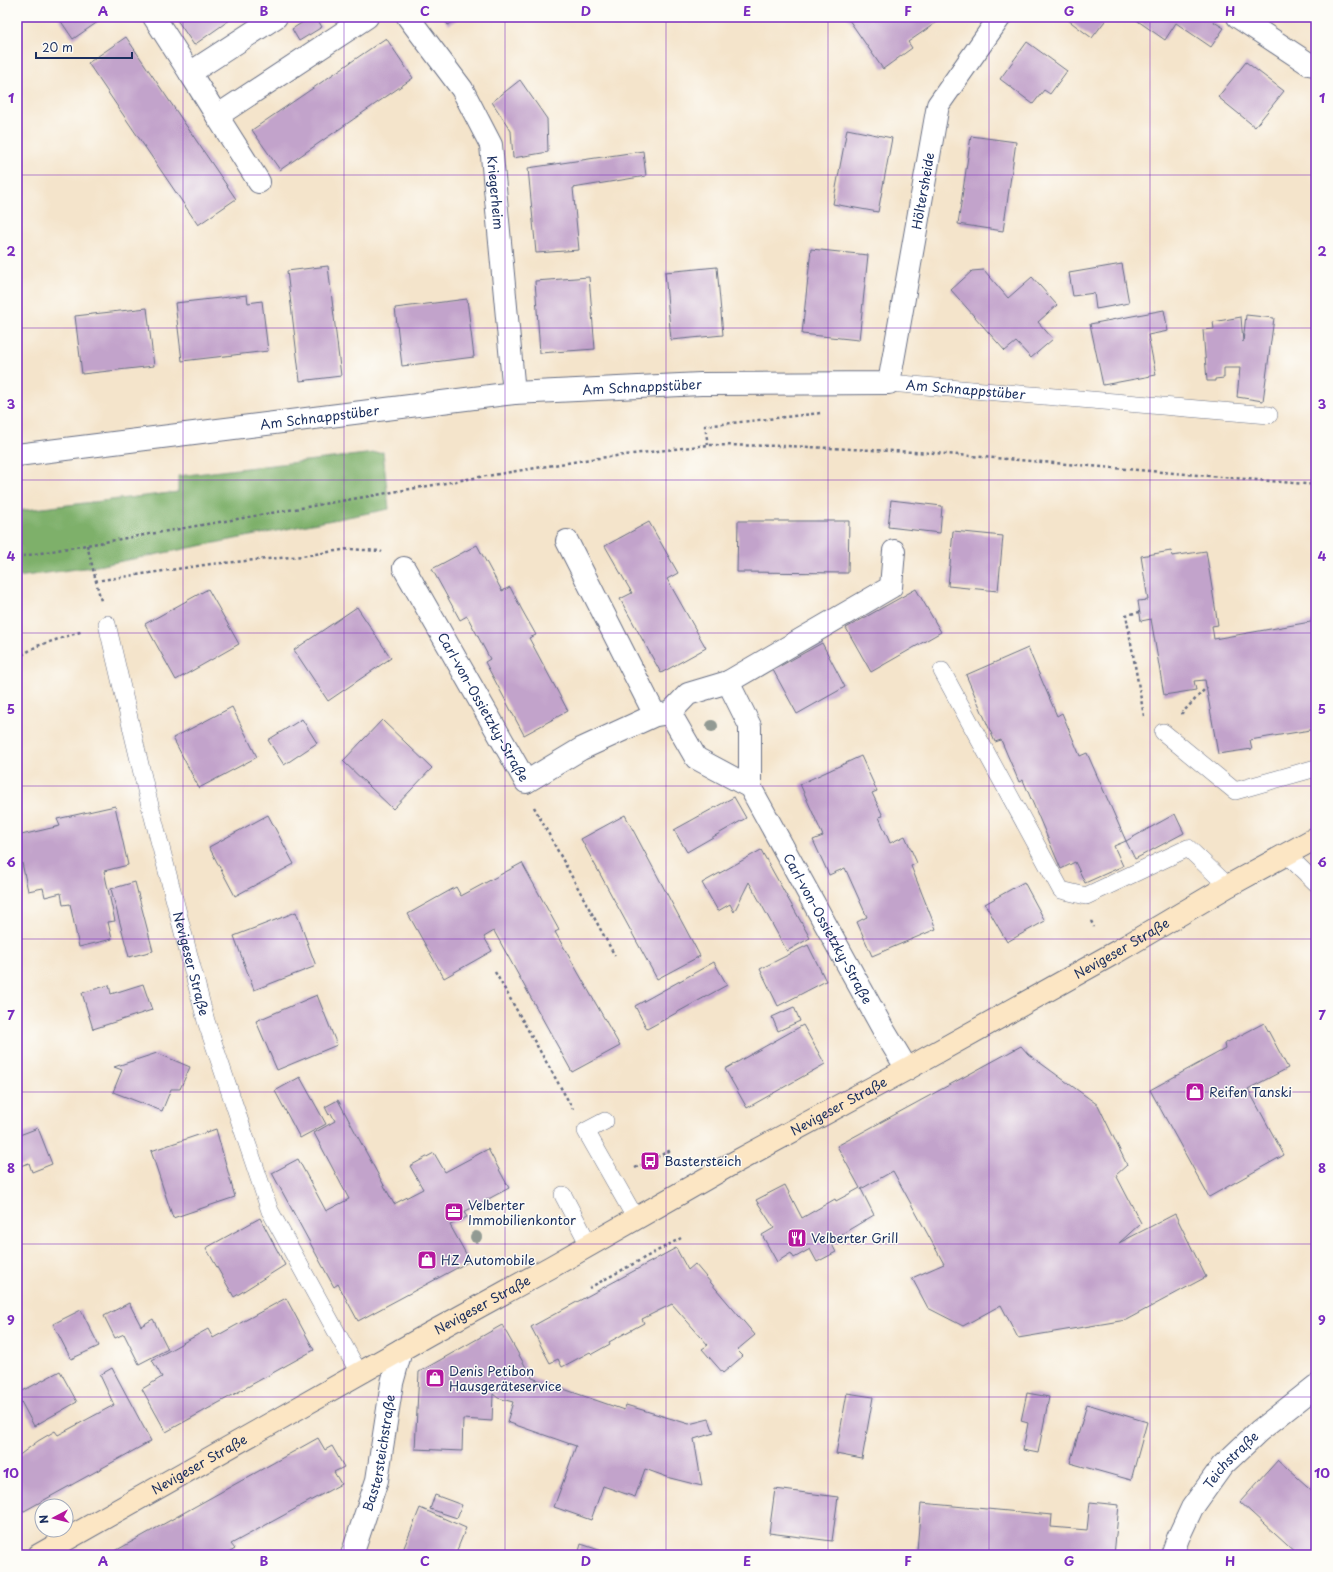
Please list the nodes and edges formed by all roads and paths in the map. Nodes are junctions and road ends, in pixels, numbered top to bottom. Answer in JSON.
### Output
{"nodes":[{"id":1,"x":154,"y":17,"type":"edge"},
{"id":2,"x":276,"y":17,"type":"edge"},
{"id":3,"x":367,"y":17,"type":"edge"},
{"id":4,"x":408,"y":17,"type":"edge"},
{"id":5,"x":1000,"y":17,"type":"edge"},
{"id":6,"x":1238,"y":17,"type":"edge"},
{"id":7,"x":1316,"y":65,"type":"edge"},
{"id":8,"x":190,"y":73,"type":"junction"},
{"id":9,"x":217,"y":116,"type":"junction"},
{"id":10,"x":260,"y":182,"type":"dead end"},
{"id":11,"x":889,"y":383,"type":"junction"},
{"id":12,"x":514,"y":393,"type":"junction"},
{"id":13,"x":822,"y":413,"type":"dead end"},
{"id":14,"x":1269,"y":415,"type":"dead end"},
{"id":15,"x":708,"y":445,"type":"junction"},
{"id":16,"x":17,"y":455,"type":"edge"},
{"id":17,"x":1316,"y":485,"type":"edge"},
{"id":18,"x":567,"y":541,"type":"dead end"},
{"id":19,"x":88,"y":545,"type":"junction"},
{"id":20,"x":894,"y":551,"type":"dead end"},
{"id":21,"x":17,"y":557,"type":"edge"},
{"id":22,"x":404,"y":568,"type":"joint"},
{"id":23,"x":95,"y":581,"type":"junction"},
{"id":24,"x":1140,"y":612,"type":"dead end"},
{"id":25,"x":107,"y":624,"type":"junction"},
{"id":26,"x":17,"y":658,"type":"edge"},
{"id":27,"x":942,"y":671,"type":"dead end"},
{"id":28,"x":728,"y":682,"type":"junction"},
{"id":29,"x":1207,"y":687,"type":"dead end"},
{"id":30,"x":663,"y":714,"type":"junction"},
{"id":31,"x":1163,"y":732,"type":"junction"},
{"id":32,"x":1316,"y":768,"type":"edge"},
{"id":33,"x":526,"y":782,"type":"junction"},
{"id":34,"x":750,"y":787,"type":"junction"},
{"id":35,"x":1316,"y":838,"type":"edge"},
{"id":36,"x":1286,"y":854,"type":"junction"},
{"id":37,"x":1316,"y":883,"type":"edge"},
{"id":38,"x":1228,"y":886,"type":"junction"},
{"id":39,"x":615,"y":956,"type":"dead end"},
{"id":40,"x":495,"y":972,"type":"dead end"},
{"id":41,"x":907,"y":1069,"type":"junction"},
{"id":42,"x":605,"y":1121,"type":"dead end"},
{"id":43,"x":586,"y":1132,"type":"junction"},
{"id":44,"x":671,"y":1150,"type":"dead end"},
{"id":45,"x":614,"y":1180,"type":"junction"},
{"id":46,"x":563,"y":1195,"type":"dead end"},
{"id":47,"x":636,"y":1219,"type":"junction"},
{"id":48,"x":681,"y":1238,"type":"dead end"},
{"id":49,"x":590,"y":1245,"type":"junction"},
{"id":50,"x":589,"y":1288,"type":"dead end"},
{"id":51,"x":401,"y":1350,"type":"junction"},
{"id":52,"x":360,"y":1373,"type":"junction"},
{"id":53,"x":1316,"y":1386,"type":"edge"},
{"id":54,"x":39,"y":1555,"type":"edge"},
{"id":55,"x":352,"y":1555,"type":"edge"},
{"id":56,"x":1172,"y":1555,"type":"edge"}],
"edges":[{"from":1,"to":8,"type":"street"},
{"from":2,"to":8,"type":"street"},
{"from":3,"to":9,"type":"street"},
{"from":4,"to":12,"type":"street","name":"Kriegerheim"},
{"from":5,"to":11,"type":"street","name":"Höltersheide"},
{"from":6,"to":7,"type":"street"},
{"from":8,"to":9,"type":"street"},
{"from":9,"to":10,"type":"street"},
{"from":11,"to":12,"type":"street","name":"Am Schnappstüber"},
{"from":11,"to":14,"type":"lane","name":"Am Schnappstüber"},
{"from":12,"to":16,"type":"street","name":"Am Schnappstüber"},
{"from":13,"to":15,"type":"path"},
{"from":15,"to":17,"type":"path"},
{"from":15,"to":19,"type":"path"},
{"from":18,"to":30,"type":"street"},
{"from":19,"to":21,"type":"path"},
{"from":19,"to":23,"type":"path"},
{"from":20,"to":28,"type":"street","name":"Carl-von-Ossietzky-Straße"},
{"from":22,"to":23,"type":"path"},
{"from":22,"to":33,"type":"street","name":"Carl-von-Ossietzky-Straße"},
{"from":23,"to":25,"type":"path"},
{"from":24,"to":31,"type":"path"},
{"from":25,"to":26,"type":"path"},
{"from":25,"to":52,"type":"lane","name":"Nevigeser Straße"},
{"from":27,"to":38,"type":"lane"},
{"from":28,"to":30,"type":"street","name":"Carl-von-Ossietzky-Straße"},
{"from":28,"to":34,"type":"street","name":"Carl-von-Ossietzky-Straße"},
{"from":29,"to":31,"type":"path"},
{"from":30,"to":33,"type":"street","name":"Carl-von-Ossietzky-Straße"},
{"from":30,"to":34,"type":"street"},
{"from":31,"to":32,"type":"lane"},
{"from":33,"to":39,"type":"path"},
{"from":34,"to":41,"type":"street","name":"Carl-von-Ossietzky-Straße"},
{"from":35,"to":36,"type":"main road","name":"Nevigeser Straße"},
{"from":36,"to":37,"type":"lane"},
{"from":36,"to":38,"type":"main road","name":"Nevigeser Straße"},
{"from":38,"to":41,"type":"main road","name":"Nevigeser Straße"},
{"from":40,"to":43,"type":"path"},
{"from":41,"to":47,"type":"main road","name":"Nevigeser Straße"},
{"from":42,"to":43,"type":"lane"},
{"from":43,"to":45,"type":"lane"},
{"from":44,"to":45,"type":"path"},
{"from":45,"to":47,"type":"lane"},
{"from":46,"to":49,"type":"lane"},
{"from":47,"to":49,"type":"main road","name":"Nevigeser Straße"},
{"from":48,"to":50,"type":"path"},
{"from":49,"to":51,"type":"main road","name":"Nevigeser Straße"},
{"from":51,"to":52,"type":"main road","name":"Nevigeser Straße"},
{"from":51,"to":55,"type":"street","name":"Bastersteichstraße"},
{"from":52,"to":54,"type":"main road","name":"Nevigeser Straße"},
{"from":53,"to":56,"type":"street","name":"Teichstraße"}]}
